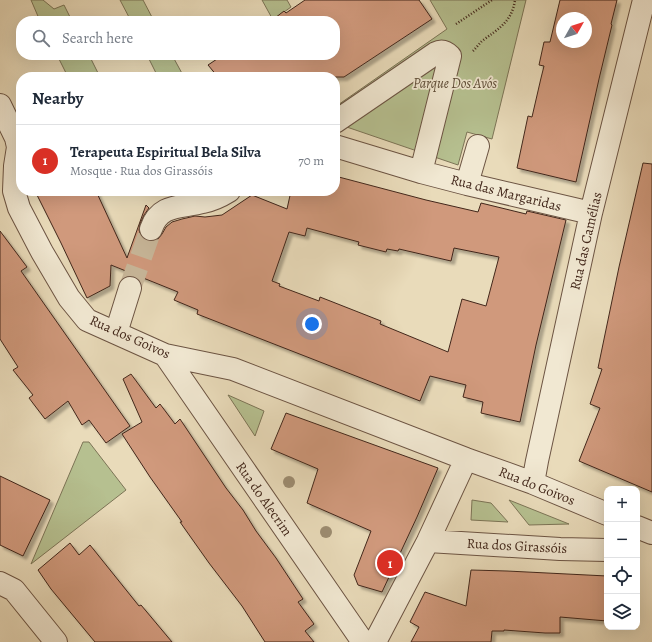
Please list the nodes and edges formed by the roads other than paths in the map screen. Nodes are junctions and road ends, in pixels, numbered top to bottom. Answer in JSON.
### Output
{"nodes":[{"id":1,"x":644,"y":0,"type":"edge"},
{"id":2,"x":0,"y":105,"type":"edge"},
{"id":3,"x":340,"y":119,"type":"edge"},
{"id":4,"x":16,"y":138,"type":"edge"},
{"id":5,"x":478,"y":146,"type":"dead end"},
{"id":6,"x":340,"y":148,"type":"edge"},
{"id":7,"x":16,"y":160,"type":"edge"},
{"id":8,"x":421,"y":172,"type":"junction"},
{"id":9,"x":467,"y":184,"type":"junction"},
{"id":10,"x":221,"y":196,"type":"edge"},
{"id":11,"x":591,"y":213,"type":"junction"},
{"id":12,"x":150,"y":229,"type":"tunnel mouth"},
{"id":13,"x":130,"y":288,"type":"tunnel mouth"},
{"id":14,"x":116,"y":333,"type":"junction"},
{"id":15,"x":165,"y":355,"type":"junction"},
{"id":16,"x":466,"y":459,"type":"junction"},
{"id":17,"x":533,"y":483,"type":"junction"},
{"id":18,"x":604,"y":513,"type":"edge"},
{"id":19,"x":428,"y":541,"type":"junction"},
{"id":20,"x":604,"y":550,"type":"edge"},
{"id":21,"x":0,"y":583,"type":"edge"},
{"id":22,"x":56,"y":642,"type":"edge"},
{"id":23,"x":362,"y":642,"type":"edge"},
{"id":24,"x":375,"y":642,"type":"edge"}],
"edges":[{"from":1,"to":11,"type":"street","name":"Rua das Camélias"},
{"from":2,"to":4,"type":"street","name":"Rua dos Goivos"},
{"from":3,"to":8,"type":"street"},
{"from":5,"to":9,"type":"street"},
{"from":6,"to":8,"type":"street","name":"Rua das Margaridas"},
{"from":7,"to":14,"type":"street","name":"Rua dos Goivos"},
{"from":8,"to":9,"type":"street","name":"Rua das Margaridas"},
{"from":9,"to":11,"type":"street","name":"Rua das Margaridas"},
{"from":10,"to":12,"type":"street"},
{"from":11,"to":17,"type":"street","name":"Rua das Camélias"},
{"from":13,"to":14,"type":"street"},
{"from":14,"to":15,"type":"street","name":"Rua dos Goivos"},
{"from":15,"to":16,"type":"street","name":"Rua dos Goivos"},
{"from":15,"to":23,"type":"street","name":"Rua do Alecrim"},
{"from":16,"to":17,"type":"street","name":"Rua do Goivos"},
{"from":16,"to":19,"type":"street"},
{"from":17,"to":18,"type":"street","name":"Rua do Goivos"},
{"from":19,"to":20,"type":"street","name":"Rua dos Girassóis"},
{"from":19,"to":24,"type":"street"},
{"from":21,"to":22,"type":"street"}]}
